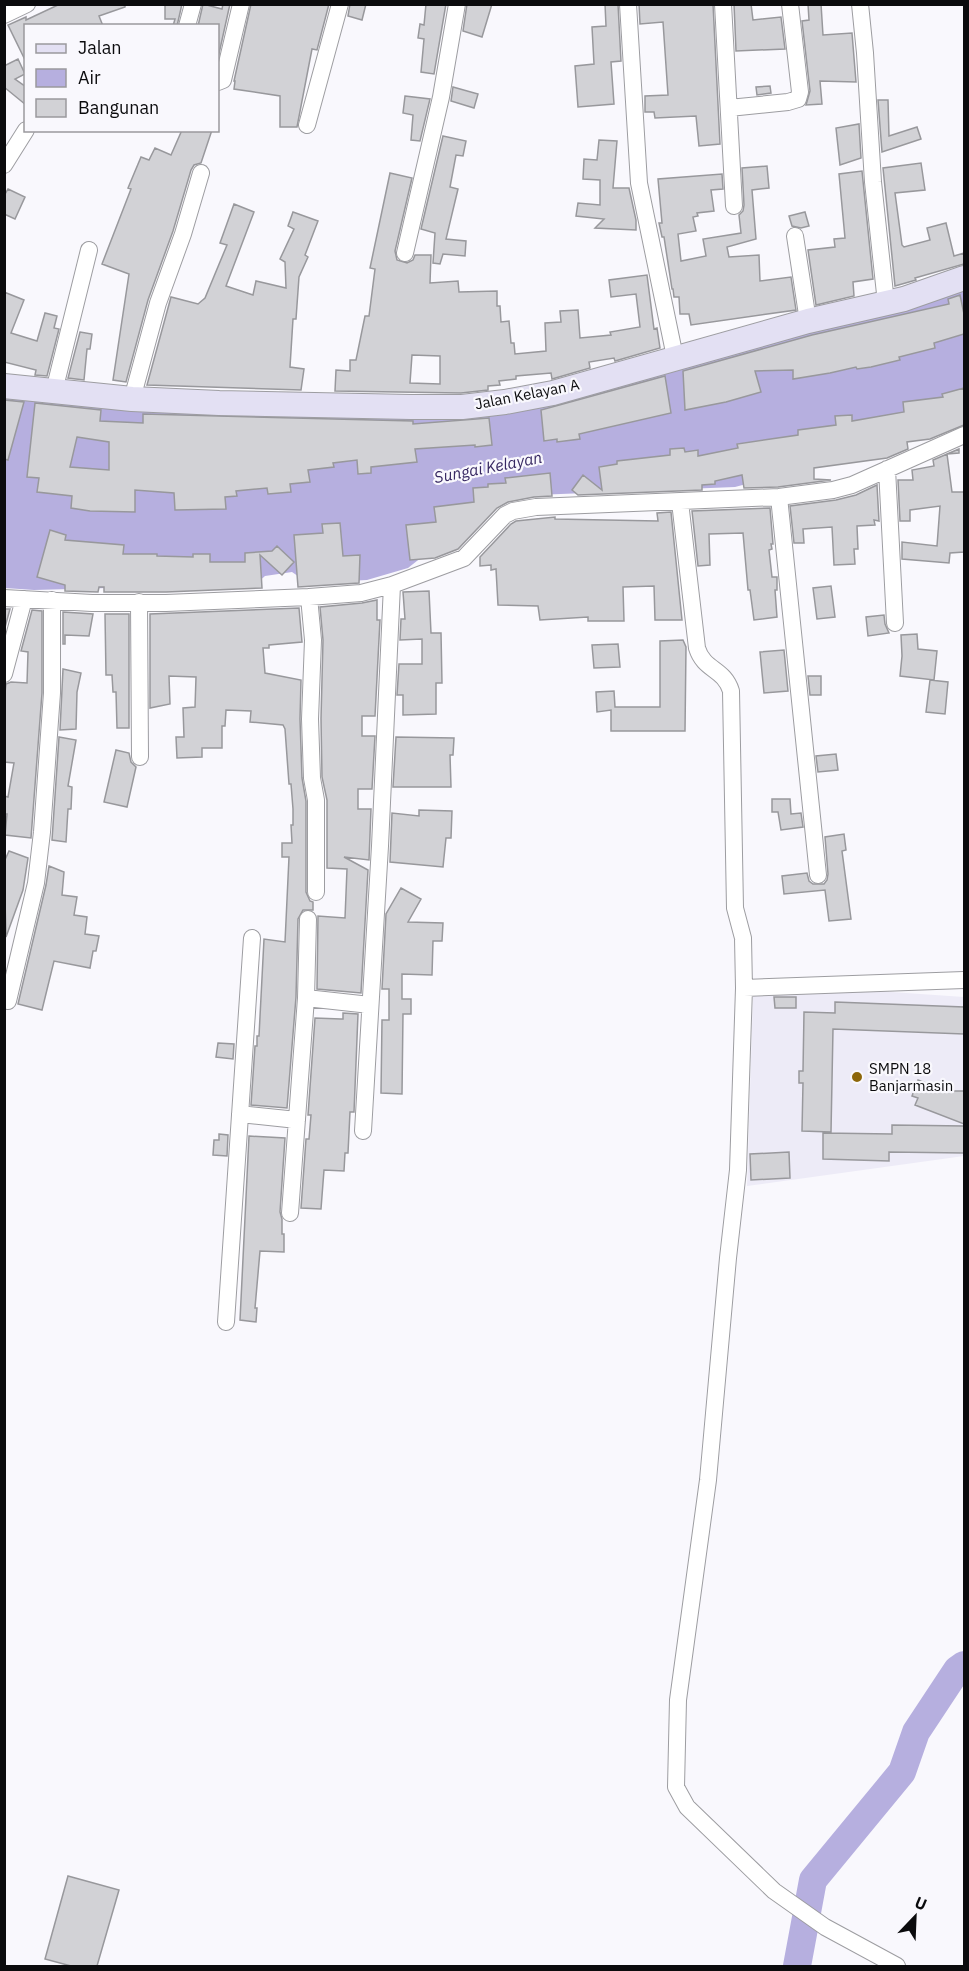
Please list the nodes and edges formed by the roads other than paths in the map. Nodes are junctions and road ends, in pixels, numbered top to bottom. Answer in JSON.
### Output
{"nodes":[{"id":1,"x":27,"y":4,"type":"edge"},
{"id":2,"x":193,"y":4,"type":"edge"},
{"id":3,"x":241,"y":4,"type":"edge"},
{"id":4,"x":340,"y":4,"type":"edge"},
{"id":5,"x":457,"y":4,"type":"edge"},
{"id":6,"x":628,"y":4,"type":"edge"},
{"id":7,"x":723,"y":4,"type":"edge"},
{"id":8,"x":790,"y":4,"type":"edge"},
{"id":9,"x":860,"y":4,"type":"edge"},
{"id":10,"x":4,"y":15,"type":"edge"},
{"id":11,"x":188,"y":24,"type":"edge"},
{"id":12,"x":219,"y":82,"type":"edge"},
{"id":13,"x":729,"y":108,"type":"junction"},
{"id":14,"x":307,"y":125,"type":"dead end"},
{"id":15,"x":25,"y":132,"type":"edge"},
{"id":16,"x":4,"y":165,"type":"edge"},
{"id":17,"x":201,"y":173,"type":"dead end"},
{"id":18,"x":734,"y":206,"type":"dead end"},
{"id":19,"x":795,"y":236,"type":"dead end"},
{"id":20,"x":89,"y":250,"type":"dead end"},
{"id":21,"x":405,"y":253,"type":"dead end"},
{"id":22,"x":964,"y":278,"type":"edge"},
{"id":23,"x":886,"y":303,"type":"junction"},
{"id":24,"x":808,"y":321,"type":"junction"},
{"id":25,"x":675,"y":357,"type":"junction"},
{"id":26,"x":4,"y":386,"type":"edge"},
{"id":27,"x":54,"y":391,"type":"junction"},
{"id":28,"x":132,"y":399,"type":"junction"},
{"id":29,"x":964,"y":435,"type":"edge"},
{"id":30,"x":887,"y":469,"type":"junction"},
{"id":31,"x":779,"y":497,"type":"junction"},
{"id":32,"x":680,"y":502,"type":"junction"},
{"id":33,"x":392,"y":585,"type":"junction"},
{"id":34,"x":309,"y":597,"type":"junction"},
{"id":35,"x":4,"y":598,"type":"edge"},
{"id":36,"x":24,"y":599,"type":"junction"},
{"id":37,"x":52,"y":600,"type":"junction"},
{"id":38,"x":139,"y":602,"type":"junction"},
{"id":39,"x":895,"y":623,"type":"dead end"},
{"id":40,"x":4,"y":674,"type":"edge"},
{"id":41,"x":140,"y":757,"type":"dead end"},
{"id":42,"x":818,"y":875,"type":"dead end"},
{"id":43,"x":316,"y":892,"type":"dead end"},
{"id":44,"x":308,"y":920,"type":"dead end"},
{"id":45,"x":252,"y":938,"type":"dead end"},
{"id":46,"x":964,"y":980,"type":"edge"},
{"id":47,"x":744,"y":988,"type":"junction"},
{"id":48,"x":306,"y":998,"type":"junction"},
{"id":49,"x":8,"y":1001,"type":"dead end"},
{"id":50,"x":370,"y":1005,"type":"junction"},
{"id":51,"x":240,"y":1114,"type":"junction"},
{"id":52,"x":297,"y":1120,"type":"junction"},
{"id":53,"x":363,"y":1131,"type":"dead end"},
{"id":54,"x":290,"y":1213,"type":"dead end"},
{"id":55,"x":226,"y":1322,"type":"dead end"},
{"id":56,"x":897,"y":1966,"type":"edge"}],
"edges":[{"from":1,"to":10,"type":"street"},
{"from":2,"to":11,"type":"street"},
{"from":3,"to":12,"type":"street"},
{"from":4,"to":14,"type":"street"},
{"from":5,"to":21,"type":"street"},
{"from":6,"to":25,"type":"street"},
{"from":7,"to":13,"type":"street"},
{"from":8,"to":13,"type":"street"},
{"from":9,"to":23,"type":"street"},
{"from":13,"to":18,"type":"street"},
{"from":15,"to":16,"type":"street"},
{"from":17,"to":28,"type":"street"},
{"from":19,"to":24,"type":"street"},
{"from":20,"to":27,"type":"street"},
{"from":22,"to":23,"type":"street","name":"Jalan Kelayan A"},
{"from":23,"to":24,"type":"street","name":"Jalan Kelayan A"},
{"from":24,"to":25,"type":"street","name":"Jalan Kelayan A"},
{"from":25,"to":28,"type":"street","name":"Jalan Kelayan A"},
{"from":26,"to":27,"type":"street","name":"Jalan Kelayan A"},
{"from":27,"to":28,"type":"street","name":"Jalan Kelayan A"},
{"from":29,"to":30,"type":"street"},
{"from":30,"to":31,"type":"street"},
{"from":30,"to":39,"type":"street"},
{"from":31,"to":32,"type":"street"},
{"from":31,"to":42,"type":"street"},
{"from":32,"to":33,"type":"street"},
{"from":32,"to":47,"type":"street"},
{"from":33,"to":34,"type":"street"},
{"from":33,"to":50,"type":"street"},
{"from":34,"to":38,"type":"street"},
{"from":34,"to":43,"type":"street"},
{"from":35,"to":36,"type":"street"},
{"from":36,"to":37,"type":"street"},
{"from":36,"to":40,"type":"street"},
{"from":37,"to":38,"type":"street"},
{"from":37,"to":49,"type":"street"},
{"from":38,"to":41,"type":"street"},
{"from":44,"to":48,"type":"street"},
{"from":45,"to":51,"type":"street"},
{"from":46,"to":47,"type":"street"},
{"from":47,"to":56,"type":"street"},
{"from":48,"to":50,"type":"street"},
{"from":48,"to":52,"type":"street"},
{"from":50,"to":53,"type":"street"},
{"from":51,"to":52,"type":"street"},
{"from":51,"to":55,"type":"street"},
{"from":52,"to":54,"type":"street"}]}
